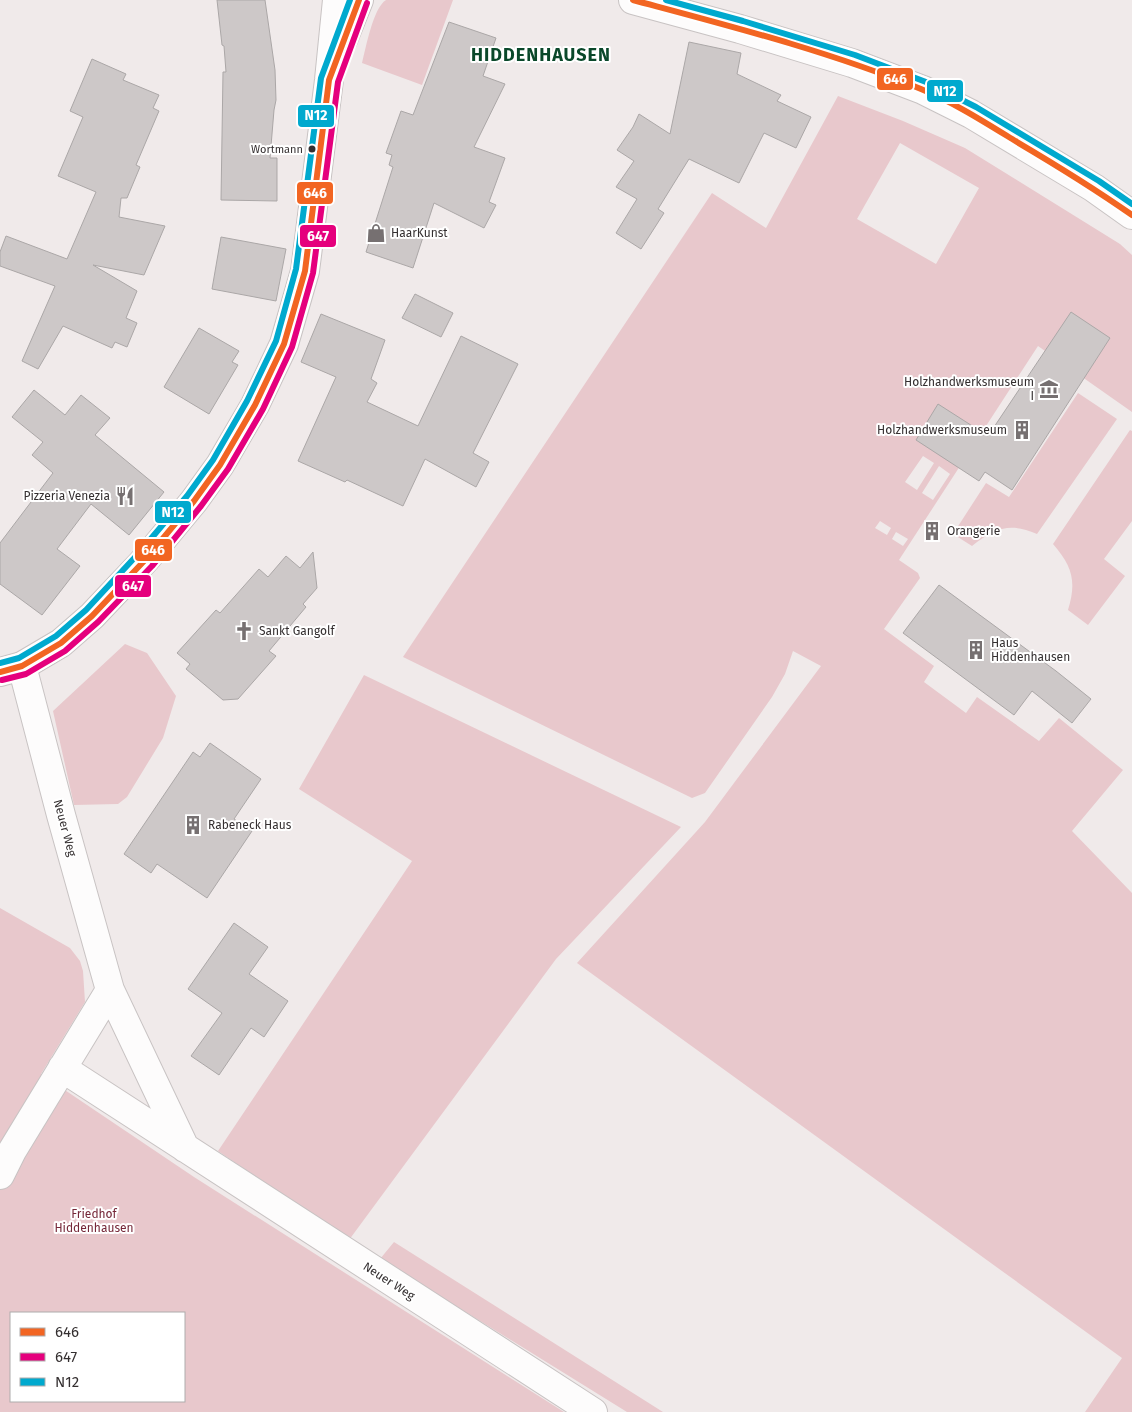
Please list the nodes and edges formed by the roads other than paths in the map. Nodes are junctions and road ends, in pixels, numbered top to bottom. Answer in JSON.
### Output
{"nodes":[{"id":1,"x":337,"y":0,"type":"edge"},
{"id":2,"x":359,"y":0,"type":"edge"},
{"id":3,"x":633,"y":0,"type":"edge"},
{"id":4,"x":329,"y":80,"type":"junction"},
{"id":5,"x":1132,"y":215,"type":"edge"},
{"id":6,"x":11,"y":669,"type":"edge"},
{"id":7,"x":110,"y":990,"type":"junction"},
{"id":8,"x":62,"y":1068,"type":"junction"},
{"id":9,"x":185,"y":1148,"type":"junction"},
{"id":10,"x":0,"y":1175,"type":"edge"},
{"id":11,"x":593,"y":1412,"type":"edge"}],
"edges":[{"from":1,"to":4,"type":"street"},
{"from":2,"to":4,"type":"street"},
{"from":3,"to":5,"type":"street"},
{"from":4,"to":6,"type":"street"},
{"from":6,"to":7,"type":"street","name":"Neuer Weg"},
{"from":7,"to":8,"type":"street"},
{"from":7,"to":9,"type":"street","name":"Neuer Weg"},
{"from":8,"to":9,"type":"street","name":"Neuer Weg"},
{"from":8,"to":10,"type":"street"},
{"from":9,"to":11,"type":"street","name":"Neuer Weg"}]}
